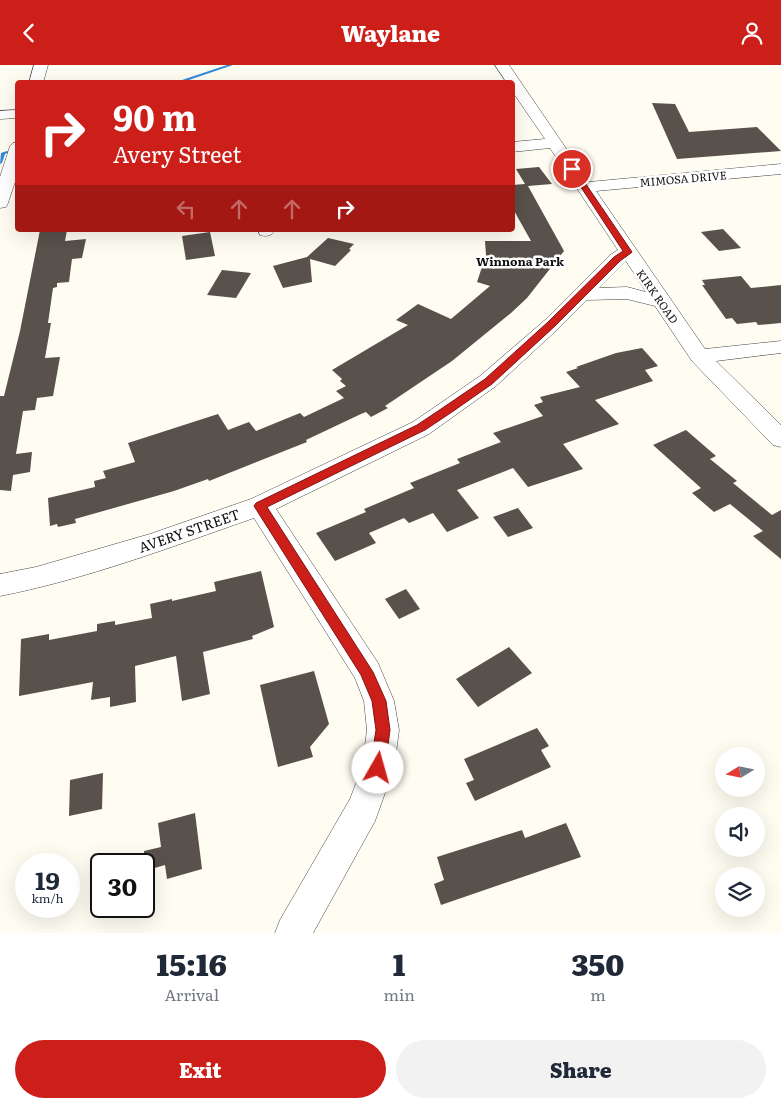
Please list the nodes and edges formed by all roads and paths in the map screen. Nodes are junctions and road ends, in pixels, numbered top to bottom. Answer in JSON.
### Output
{"nodes":[{"id":1,"x":41,"y":65,"type":"edge"},
{"id":2,"x":502,"y":65,"type":"edge"},
{"id":3,"x":37,"y":80,"type":"edge"},
{"id":4,"x":512,"y":80,"type":"edge"},
{"id":5,"x":515,"y":84,"type":"edge"},
{"id":6,"x":15,"y":113,"type":"edge"},
{"id":7,"x":0,"y":115,"type":"edge"},
{"id":8,"x":555,"y":143,"type":"junction"},
{"id":9,"x":515,"y":147,"type":"edge"},
{"id":10,"x":15,"y":156,"type":"edge"},
{"id":11,"x":781,"y":169,"type":"edge"},
{"id":12,"x":584,"y":187,"type":"junction"},
{"id":13,"x":0,"y":203,"type":"edge"},
{"id":14,"x":628,"y":252,"type":"junction"},
{"id":15,"x":582,"y":294,"type":"junction"},
{"id":16,"x":663,"y":301,"type":"junction"},
{"id":17,"x":781,"y":347,"type":"edge"},
{"id":18,"x":699,"y":356,"type":"junction"},
{"id":19,"x":781,"y":439,"type":"edge"},
{"id":20,"x":260,"y":506,"type":"junction"},
{"id":21,"x":0,"y":585,"type":"edge"},
{"id":22,"x":293,"y":933,"type":"edge"}],
"edges":[{"from":1,"to":3,"type":"street"},
{"from":2,"to":4,"type":"street","name":"KIRK ROAD"},
{"from":5,"to":8,"type":"street","name":"KIRK ROAD"},
{"from":6,"to":7,"type":"street"},
{"from":8,"to":9,"type":"street"},
{"from":8,"to":12,"type":"street","name":"KIRK ROAD"},
{"from":10,"to":13,"type":"street"},
{"from":11,"to":12,"type":"street","name":"MIMOSA DRIVE"},
{"from":12,"to":14,"type":"street","name":"KIRK ROAD"},
{"from":14,"to":15,"type":"street","name":"AVERY STREET"},
{"from":14,"to":16,"type":"street","name":"KIRK ROAD"},
{"from":15,"to":16,"type":"street"},
{"from":15,"to":20,"type":"street","name":"AVERY STREET"},
{"from":16,"to":18,"type":"street","name":"KIRK ROAD"},
{"from":17,"to":18,"type":"street"},
{"from":18,"to":19,"type":"street","name":"KIRK ROAD"},
{"from":20,"to":21,"type":"street","name":"AVERY STREET"},
{"from":20,"to":22,"type":"street"}]}
